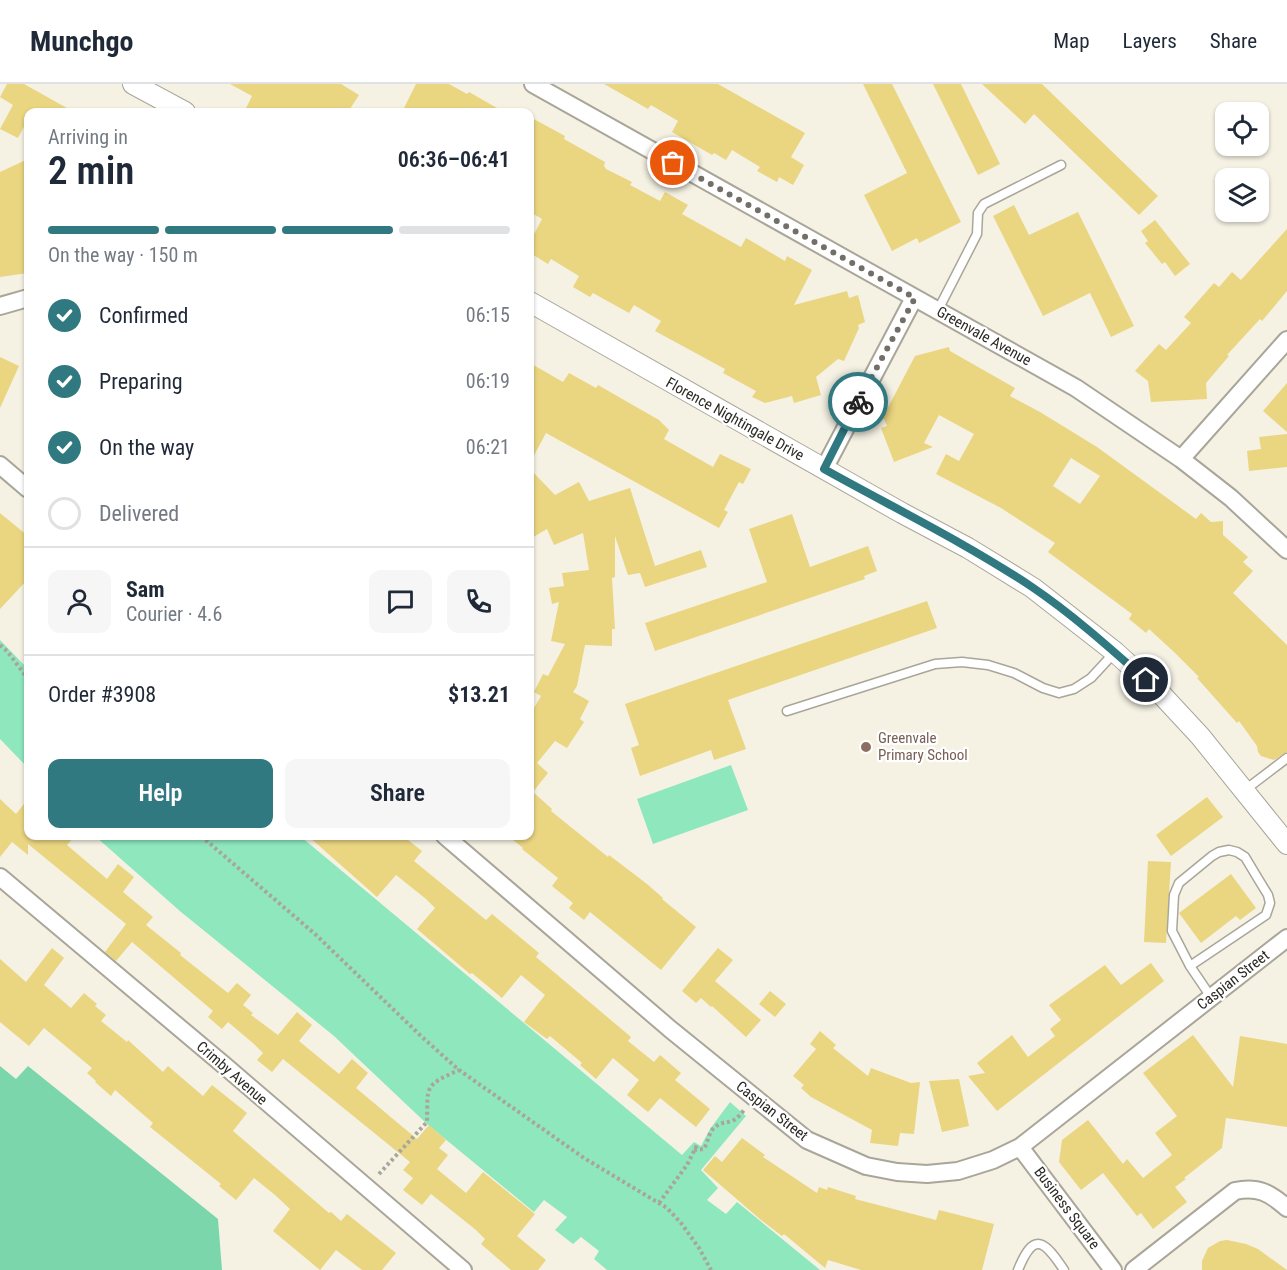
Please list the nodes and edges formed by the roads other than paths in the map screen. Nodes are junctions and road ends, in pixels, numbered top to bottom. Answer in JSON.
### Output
{"nodes":[{"id":1,"x":133,"y":84,"type":"edge"},
{"id":2,"x":533,"y":84,"type":"edge"},
{"id":3,"x":177,"y":108,"type":"edge"},
{"id":4,"x":1061,"y":165,"type":"dead end"},
{"id":5,"x":915,"y":298,"type":"junction"},
{"id":6,"x":24,"y":299,"type":"edge"},
{"id":7,"x":534,"y":304,"type":"edge"},
{"id":8,"x":0,"y":306,"type":"edge"},
{"id":9,"x":938,"y":310,"type":"junction"},
{"id":10,"x":1287,"y":340,"type":"edge"},
{"id":11,"x":1181,"y":459,"type":"junction"},
{"id":12,"x":0,"y":465,"type":"edge"},
{"id":13,"x":824,"y":469,"type":"junction"},
{"id":14,"x":24,"y":486,"type":"edge"},
{"id":15,"x":1287,"y":550,"type":"edge"},
{"id":16,"x":1115,"y":652,"type":"junction"},
{"id":17,"x":788,"y":711,"type":"dead end"},
{"id":18,"x":1287,"y":758,"type":"edge"},
{"id":19,"x":1245,"y":790,"type":"junction"},
{"id":20,"x":450,"y":840,"type":"edge"},
{"id":21,"x":1287,"y":844,"type":"edge"},
{"id":22,"x":0,"y":877,"type":"edge"},
{"id":23,"x":1287,"y":938,"type":"edge"},
{"id":24,"x":1190,"y":966,"type":"junction"},
{"id":25,"x":1211,"y":997,"type":"junction"},
{"id":26,"x":1020,"y":1147,"type":"junction"},
{"id":27,"x":1287,"y":1208,"type":"edge"},
{"id":28,"x":463,"y":1270,"type":"edge"},
{"id":29,"x":1018,"y":1270,"type":"edge"},
{"id":30,"x":1064,"y":1270,"type":"edge"},
{"id":31,"x":1113,"y":1270,"type":"edge"},
{"id":32,"x":1134,"y":1270,"type":"edge"}],
"edges":[{"from":1,"to":3,"type":"street"},
{"from":2,"to":5,"type":"street","name":"Greenvale Avenue"},
{"from":4,"to":9,"type":"lane"},
{"from":5,"to":9,"type":"street","name":"Greenvale Avenue"},
{"from":5,"to":13,"type":"street"},
{"from":6,"to":8,"type":"street"},
{"from":7,"to":13,"type":"street","name":"Florence Nightingale Drive"},
{"from":9,"to":11,"type":"street","name":"Greenvale Avenue"},
{"from":10,"to":11,"type":"street"},
{"from":11,"to":15,"type":"street","name":"Greenvale Avenue"},
{"from":12,"to":14,"type":"street"},
{"from":13,"to":16,"type":"street","name":"Florence Nightingale Drive"},
{"from":16,"to":17,"type":"lane"},
{"from":16,"to":19,"type":"street","name":"Florence Nightingale Drive"},
{"from":18,"to":19,"type":"lane"},
{"from":19,"to":21,"type":"street","name":"Florence Nightingale Drive"},
{"from":20,"to":26,"type":"street","name":"Caspian Street"},
{"from":22,"to":28,"type":"street","name":"Crimby Avenue"},
{"from":23,"to":25,"type":"street","name":"Caspian Street"},
{"from":24,"to":24,"type":"lane"},
{"from":24,"to":25,"type":"lane"},
{"from":25,"to":26,"type":"street","name":"Caspian Street"},
{"from":26,"to":31,"type":"street","name":"Business Square"},
{"from":27,"to":32,"type":"street"},
{"from":29,"to":30,"type":"lane"}]}
